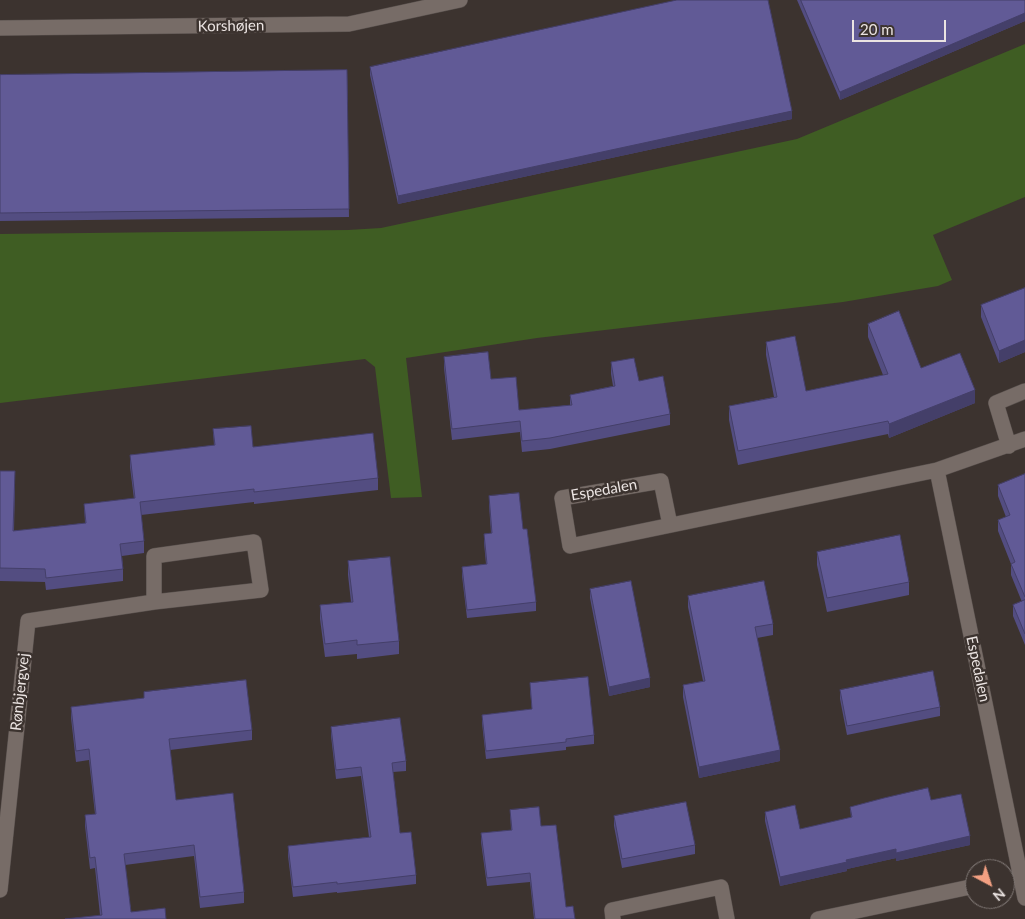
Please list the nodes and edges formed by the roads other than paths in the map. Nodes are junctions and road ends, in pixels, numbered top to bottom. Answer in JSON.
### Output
{"nodes":[{"id":1,"x":460,"y":0,"type":"edge"},
{"id":2,"x":0,"y":28,"type":"edge"},
{"id":3,"x":1025,"y":391,"type":"edge"},
{"id":4,"x":1025,"y":440,"type":"edge"},
{"id":5,"x":1009,"y":446,"type":"junction"},
{"id":6,"x":937,"y":470,"type":"junction"},
{"id":7,"x":670,"y":526,"type":"junction"},
{"id":8,"x":154,"y":602,"type":"junction"},
{"id":9,"x":1022,"y":866,"type":"edge"},
{"id":10,"x":965,"y":888,"type":"edge"},
{"id":11,"x":0,"y":890,"type":"edge"},
{"id":12,"x":1025,"y":898,"type":"edge"},
{"id":13,"x":613,"y":919,"type":"edge"},
{"id":14,"x":727,"y":919,"type":"edge"},
{"id":15,"x":818,"y":919,"type":"edge"}],
"edges":[{"from":1,"to":2,"type":"street","name":"Korshøjen"},
{"from":3,"to":5,"type":"street"},
{"from":4,"to":5,"type":"street","name":"Espedalen"},
{"from":5,"to":6,"type":"street","name":"Espedalen"},
{"from":6,"to":7,"type":"street","name":"Espedalen"},
{"from":6,"to":9,"type":"street","name":"Espedalen"},
{"from":7,"to":7,"type":"street","name":"Espedalen"},
{"from":8,"to":8,"type":"street","name":"Rønbjergvej"},
{"from":8,"to":11,"type":"street","name":"Rønbjergvej"},
{"from":9,"to":12,"type":"street","name":"Espedalen"},
{"from":10,"to":15,"type":"street"},
{"from":13,"to":14,"type":"street"}]}
